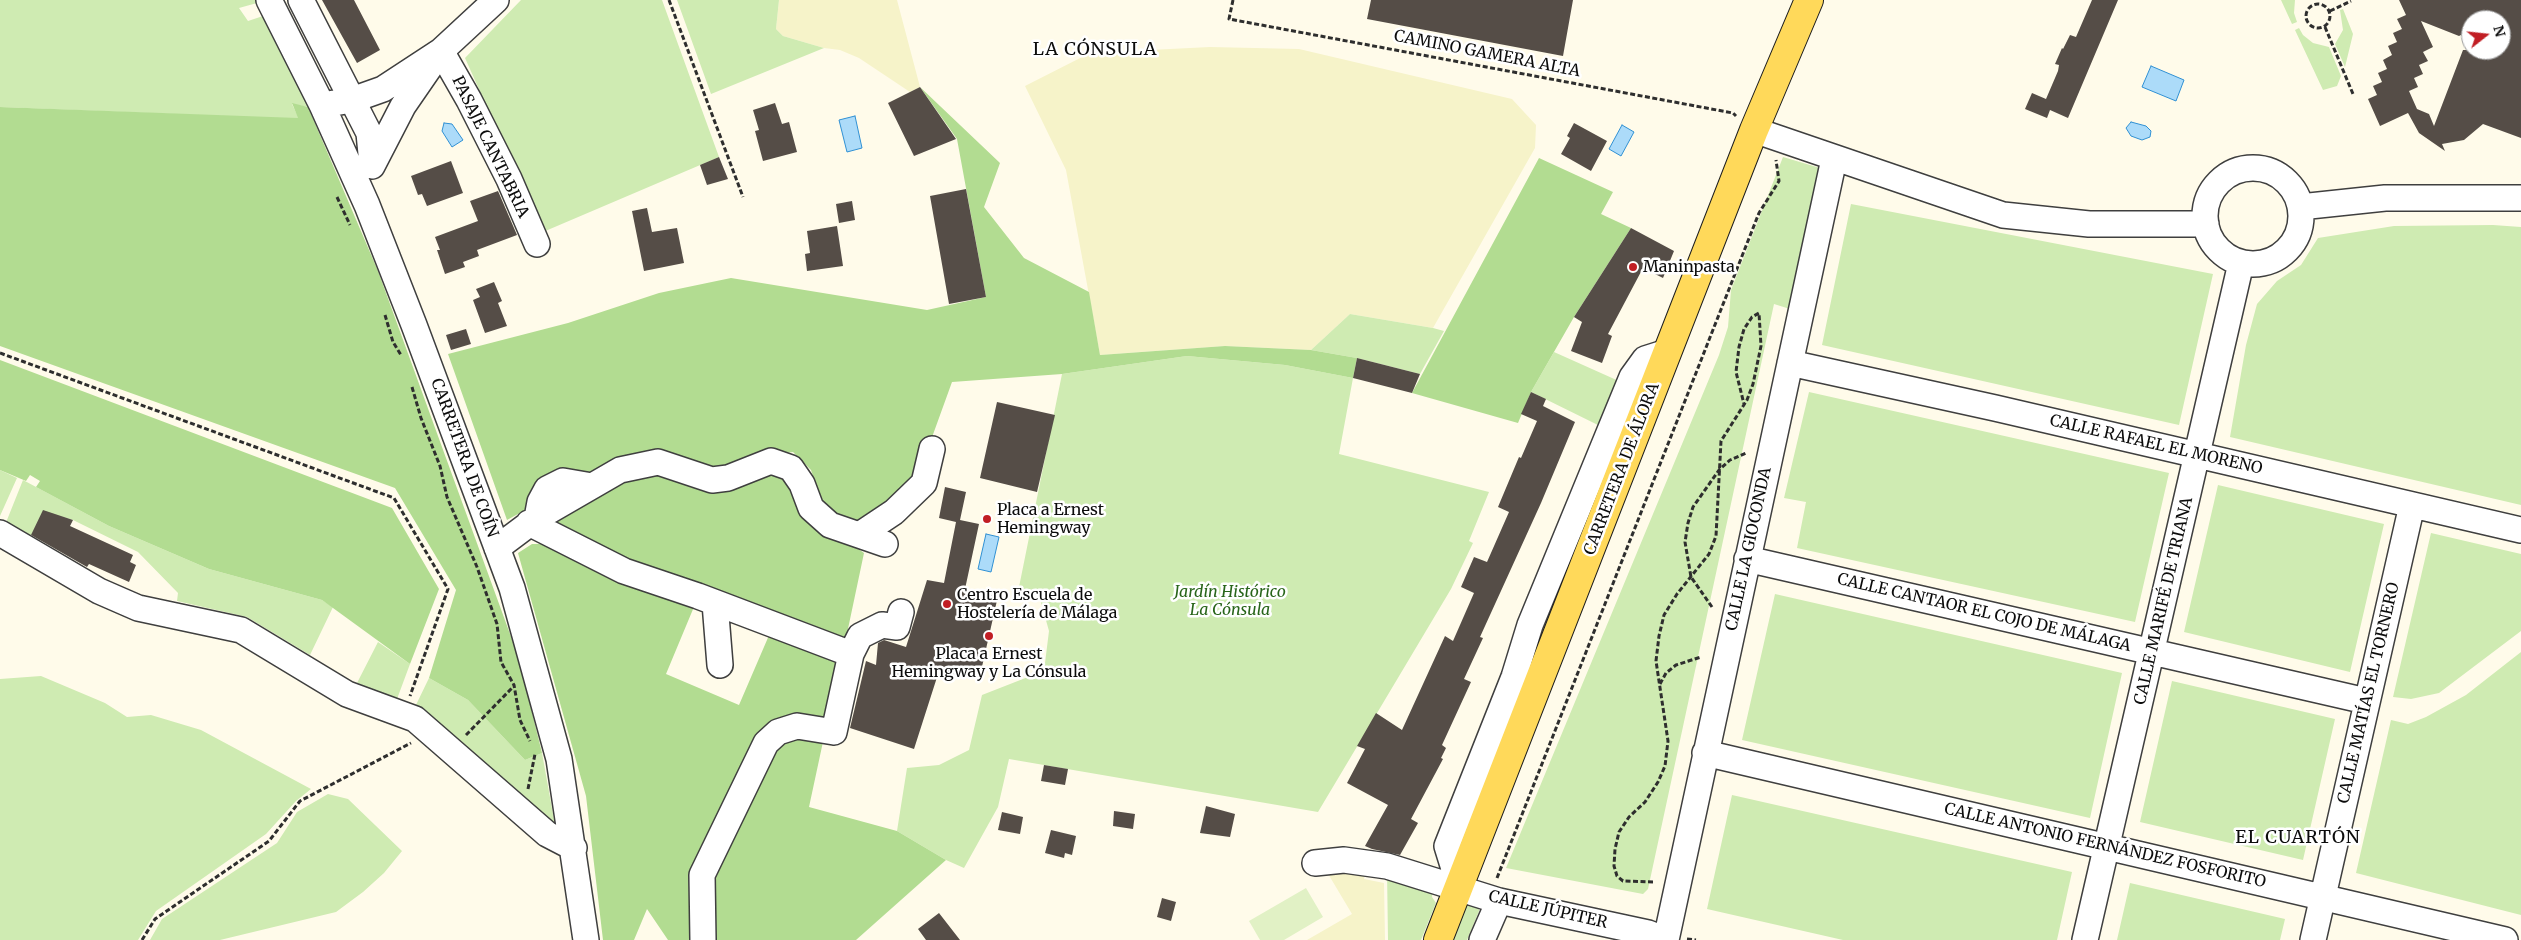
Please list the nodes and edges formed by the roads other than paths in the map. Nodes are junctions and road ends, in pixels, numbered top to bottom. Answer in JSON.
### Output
{"nodes":[{"id":1,"x":269,"y":0,"type":"edge"},
{"id":2,"x":300,"y":0,"type":"edge"},
{"id":3,"x":1808,"y":0,"type":"edge"},
{"id":4,"x":493,"y":1,"type":"edge"},
{"id":5,"x":441,"y":51,"type":"junction"},
{"id":6,"x":352,"y":100,"type":"junction"},
{"id":7,"x":322,"y":105,"type":"junction"},
{"id":8,"x":1764,"y":133,"type":"junction"},
{"id":9,"x":1834,"y":159,"type":"junction"},
{"id":10,"x":372,"y":164,"type":"junction"},
{"id":11,"x":2521,"y":198,"type":"edge"},
{"id":12,"x":367,"y":205,"type":"junction"},
{"id":13,"x":2300,"y":207,"type":"junction"},
{"id":14,"x":2206,"y":224,"type":"junction"},
{"id":15,"x":537,"y":244,"type":"dead end"},
{"id":16,"x":2241,"y":262,"type":"junction"},
{"id":17,"x":1790,"y":363,"type":"junction"},
{"id":18,"x":932,"y":449,"type":"dead end"},
{"id":19,"x":2198,"y":455,"type":"junction"},
{"id":20,"x":2412,"y":505,"type":"junction"},
{"id":21,"x":533,"y":521,"type":"junction"},
{"id":22,"x":2521,"y":530,"type":"edge"},
{"id":23,"x":0,"y":533,"type":"edge"},
{"id":24,"x":861,"y":534,"type":"junction"},
{"id":25,"x":885,"y":544,"type":"dead end"},
{"id":26,"x":497,"y":548,"type":"junction"},
{"id":27,"x":1747,"y":559,"type":"junction"},
{"id":28,"x":715,"y":603,"type":"junction"},
{"id":29,"x":901,"y":612,"type":"dead end"},
{"id":30,"x":2153,"y":652,"type":"junction"},
{"id":31,"x":851,"y":654,"type":"junction"},
{"id":32,"x":720,"y":665,"type":"dead end"},
{"id":33,"x":2366,"y":701,"type":"junction"},
{"id":34,"x":1705,"y":753,"type":"junction"},
{"id":35,"x":2106,"y":846,"type":"junction"},
{"id":36,"x":574,"y":848,"type":"junction"},
{"id":37,"x":1315,"y":863,"type":"dead end"},
{"id":38,"x":1460,"y":888,"type":"junction"},
{"id":39,"x":2323,"y":897,"type":"junction"},
{"id":40,"x":1494,"y":899,"type":"junction"},
{"id":41,"x":586,"y":940,"type":"edge"},
{"id":42,"x":704,"y":940,"type":"edge"},
{"id":43,"x":1438,"y":940,"type":"edge"},
{"id":44,"x":1482,"y":940,"type":"edge"},
{"id":45,"x":1666,"y":940,"type":"edge"},
{"id":46,"x":2086,"y":940,"type":"edge"},
{"id":47,"x":2313,"y":940,"type":"edge"},
{"id":48,"x":2505,"y":940,"type":"edge"}],
"edges":[{"from":1,"to":7,"type":"street","name":"CARRETERA DE COÍN"},
{"from":2,"to":6,"type":"street"},
{"from":3,"to":8,"type":"main road","name":"CARRETERA DE ÁLORA"},
{"from":4,"to":5,"type":"street"},
{"from":5,"to":6,"type":"street"},
{"from":5,"to":10,"type":"street"},
{"from":5,"to":15,"type":"street","name":"PASAJE CANTABRIA"},
{"from":6,"to":7,"type":"street"},
{"from":6,"to":10,"type":"street"},
{"from":7,"to":12,"type":"street","name":"CARRETERA DE COÍN"},
{"from":8,"to":9,"type":"street"},
{"from":8,"to":38,"type":"main road","name":"CARRETERA DE ÁLORA"},
{"from":9,"to":14,"type":"street"},
{"from":9,"to":17,"type":"street","name":"CALLE LA GIOCONDA"},
{"from":10,"to":12,"type":"street"},
{"from":11,"to":13,"type":"street"},
{"from":12,"to":26,"type":"street","name":"CARRETERA DE COÍN"},
{"from":13,"to":14,"type":"street"},
{"from":13,"to":16,"type":"street"},
{"from":14,"to":16,"type":"street"},
{"from":16,"to":19,"type":"street","name":"CALLE MARIFÉ DE TRIANA"},
{"from":17,"to":19,"type":"street","name":"CALLE RAFAEL EL MORENO"},
{"from":17,"to":27,"type":"street","name":"CALLE LA GIOCONDA"},
{"from":18,"to":24,"type":"street"},
{"from":19,"to":20,"type":"street","name":"CALLE RAFAEL EL MORENO"},
{"from":19,"to":30,"type":"street","name":"CALLE MARIFÉ DE TRIANA"},
{"from":20,"to":22,"type":"street","name":"CALLE RAFAEL EL MORENO"},
{"from":20,"to":33,"type":"street","name":"CALLE MATÍAS EL TORNERO"},
{"from":21,"to":24,"type":"street"},
{"from":21,"to":26,"type":"street"},
{"from":21,"to":28,"type":"street"},
{"from":23,"to":36,"type":"street"},
{"from":24,"to":25,"type":"street"},
{"from":26,"to":36,"type":"street","name":"CARRETERA DE COÍN"},
{"from":27,"to":30,"type":"street","name":"CALLE CANTAOR EL COJO DE MÁLAGA"},
{"from":27,"to":34,"type":"street","name":"CALLE LA GIOCONDA"},
{"from":28,"to":31,"type":"street"},
{"from":28,"to":32,"type":"street"},
{"from":29,"to":31,"type":"street"},
{"from":30,"to":33,"type":"street","name":"CALLE CANTAOR EL COJO DE MÁLAGA"},
{"from":30,"to":35,"type":"street","name":"CALLE MARIFÉ DE TRIANA"},
{"from":31,"to":42,"type":"street"},
{"from":33,"to":39,"type":"street","name":"CALLE MATÍAS EL TORNERO"},
{"from":34,"to":35,"type":"street","name":"CALLE ANTONIO FERNÁNDEZ FOSFORITO"},
{"from":34,"to":45,"type":"street","name":"CALLE LA GIOCONDA"},
{"from":35,"to":39,"type":"street","name":"CALLE ANTONIO FERNÁNDEZ FOSFORITO"},
{"from":35,"to":46,"type":"street","name":"CALLE MARIFÉ DE TRIANA"},
{"from":36,"to":41,"type":"street","name":"CARRETERA DE COÍN"},
{"from":37,"to":38,"type":"street","name":"CALLE JÚPITER"},
{"from":38,"to":40,"type":"street","name":"CALLE JÚPITER"},
{"from":38,"to":43,"type":"main road","name":"CARRETERA DE ÁLORA"},
{"from":39,"to":47,"type":"street","name":"CALLE MATÍAS EL TORNERO"},
{"from":39,"to":48,"type":"street","name":"CALLE ANTONIO FERNÁNDEZ FOSFORITO"},
{"from":40,"to":44,"type":"street"},
{"from":40,"to":45,"type":"street","name":"CALLE JÚPITER"}]}
